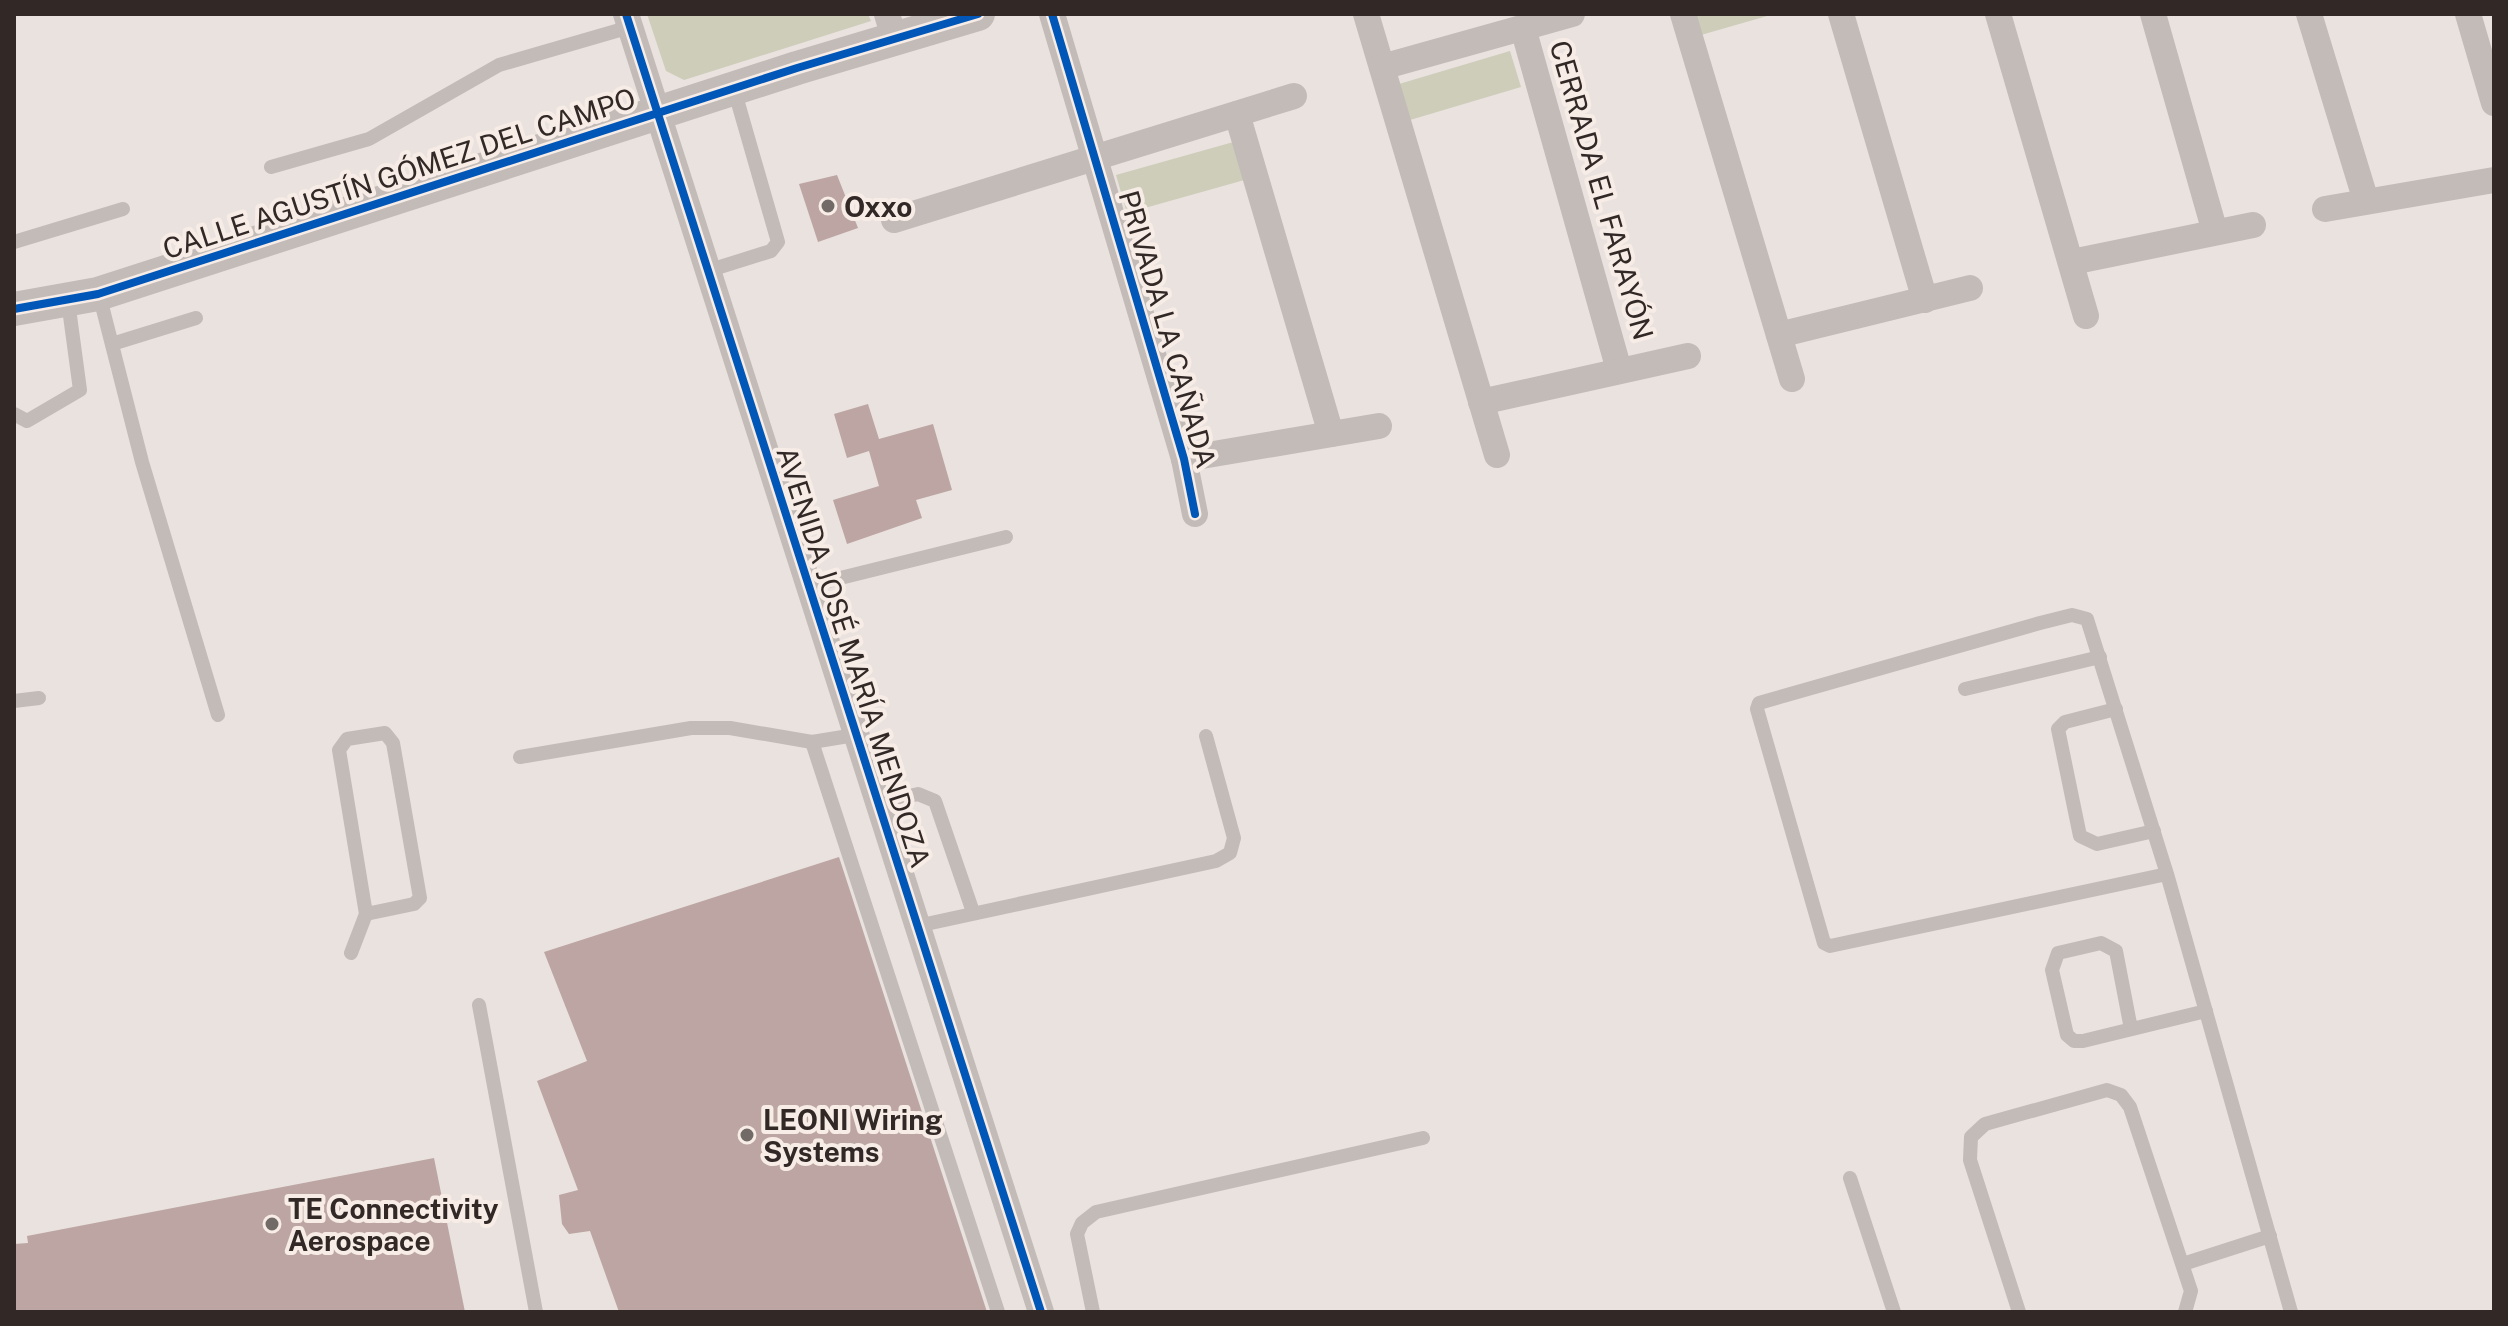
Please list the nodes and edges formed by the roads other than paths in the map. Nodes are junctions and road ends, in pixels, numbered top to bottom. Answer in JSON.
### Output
{"nodes":[{"id":1,"x":978,"y":14,"type":"edge"},
{"id":2,"x":1052,"y":14,"type":"edge"},
{"id":3,"x":1366,"y":14,"type":"edge"},
{"id":4,"x":1572,"y":14,"type":"edge"},
{"id":5,"x":1683,"y":14,"type":"edge"},
{"id":6,"x":1841,"y":14,"type":"edge"},
{"id":7,"x":1998,"y":14,"type":"edge"},
{"id":8,"x":2153,"y":14,"type":"edge"},
{"id":9,"x":2309,"y":14,"type":"edge"},
{"id":10,"x":2468,"y":14,"type":"edge"},
{"id":11,"x":628,"y":21,"type":"edge"},
{"id":12,"x":891,"y":27,"type":"edge"},
{"id":13,"x":1523,"y":28,"type":"junction"},
{"id":14,"x":1382,"y":67,"type":"junction"},
{"id":15,"x":734,"y":88,"type":"junction"},
{"id":16,"x":1294,"y":96,"type":"dead end"},
{"id":17,"x":2494,"y":103,"type":"edge"},
{"id":18,"x":657,"y":114,"type":"junction"},
{"id":19,"x":1237,"y":114,"type":"junction"},
{"id":20,"x":1095,"y":157,"type":"junction"},
{"id":21,"x":271,"y":167,"type":"dead end"},
{"id":22,"x":2494,"y":180,"type":"edge"},
{"id":23,"x":2366,"y":201,"type":"junction"},
{"id":24,"x":123,"y":209,"type":"dead end"},
{"id":25,"x":2325,"y":209,"type":"dead end"},
{"id":26,"x":894,"y":220,"type":"dead end"},
{"id":27,"x":2253,"y":225,"type":"dead end"},
{"id":28,"x":2215,"y":232,"type":"junction"},
{"id":29,"x":14,"y":242,"type":"edge"},
{"id":30,"x":2072,"y":262,"type":"junction"},
{"id":31,"x":707,"y":271,"type":"junction"},
{"id":32,"x":1970,"y":288,"type":"dead end"},
{"id":33,"x":83,"y":297,"type":"junction"},
{"id":34,"x":1925,"y":300,"type":"junction"},
{"id":35,"x":14,"y":309,"type":"edge"},
{"id":36,"x":2086,"y":316,"type":"dead end"},
{"id":37,"x":196,"y":318,"type":"dead end"},
{"id":38,"x":1779,"y":335,"type":"junction"},
{"id":39,"x":112,"y":344,"type":"junction"},
{"id":40,"x":1688,"y":356,"type":"dead end"},
{"id":41,"x":1619,"y":370,"type":"junction"},
{"id":42,"x":1792,"y":379,"type":"dead end"},
{"id":43,"x":1481,"y":402,"type":"junction"},
{"id":44,"x":14,"y":414,"type":"edge"},
{"id":45,"x":1379,"y":426,"type":"dead end"},
{"id":46,"x":1331,"y":434,"type":"junction"},
{"id":47,"x":1497,"y":455,"type":"dead end"},
{"id":48,"x":1184,"y":459,"type":"junction"},
{"id":49,"x":1195,"y":514,"type":"dead end"},
{"id":50,"x":1006,"y":537,"type":"dead end"},
{"id":51,"x":808,"y":586,"type":"junction"},
{"id":52,"x":2100,"y":657,"type":"junction"},
{"id":53,"x":1965,"y":689,"type":"dead end"},
{"id":54,"x":39,"y":698,"type":"dead end"},
{"id":55,"x":14,"y":701,"type":"edge"},
{"id":56,"x":2116,"y":709,"type":"junction"},
{"id":57,"x":218,"y":715,"type":"dead end"},
{"id":58,"x":855,"y":735,"type":"junction"},
{"id":59,"x":1206,"y":736,"type":"dead end"},
{"id":60,"x":812,"y":742,"type":"junction"},
{"id":61,"x":520,"y":757,"type":"dead end"},
{"id":62,"x":878,"y":803,"type":"junction"},
{"id":63,"x":2154,"y":831,"type":"junction"},
{"id":64,"x":2167,"y":874,"type":"junction"},
{"id":65,"x":973,"y":912,"type":"junction"},
{"id":66,"x":366,"y":914,"type":"junction"},
{"id":67,"x":917,"y":926,"type":"junction"},
{"id":68,"x":351,"y":953,"type":"dead end"},
{"id":69,"x":479,"y":1005,"type":"dead end"},
{"id":70,"x":2206,"y":1011,"type":"junction"},
{"id":71,"x":2131,"y":1029,"type":"junction"},
{"id":72,"x":1423,"y":1138,"type":"dead end"},
{"id":73,"x":1850,"y":1178,"type":"dead end"},
{"id":74,"x":2270,"y":1236,"type":"junction"},
{"id":75,"x":2183,"y":1264,"type":"junction"},
{"id":76,"x":536,"y":1312,"type":"edge"},
{"id":77,"x":998,"y":1312,"type":"edge"},
{"id":78,"x":1041,"y":1312,"type":"edge"},
{"id":79,"x":1093,"y":1312,"type":"edge"},
{"id":80,"x":1894,"y":1312,"type":"edge"},
{"id":81,"x":2019,"y":1312,"type":"edge"},
{"id":82,"x":2185,"y":1312,"type":"edge"},
{"id":83,"x":2291,"y":1312,"type":"edge"}],
"edges":[{"from":1,"to":12,"type":"street","name":"CALLE AGUSTÍN GÓMEZ DEL CAMPO"},
{"from":2,"to":20,"type":"street","name":"PRIVADA LA CAÑADA"},
{"from":3,"to":14,"type":"street"},
{"from":4,"to":13,"type":"street","name":"CERRADA EL FARAYÓN"},
{"from":5,"to":38,"type":"street"},
{"from":6,"to":34,"type":"street"},
{"from":7,"to":30,"type":"street"},
{"from":8,"to":28,"type":"street"},
{"from":9,"to":23,"type":"street"},
{"from":10,"to":17,"type":"street"},
{"from":11,"to":18,"type":"street","name":"AVENIDA JOSÉ MARÍA MENDOZA"},
{"from":11,"to":21,"type":"lane"},
{"from":12,"to":15,"type":"street","name":"CALLE AGUSTÍN GÓMEZ DEL CAMPO"},
{"from":13,"to":14,"type":"street","name":"CERRADA EL FARAYÓN"},
{"from":13,"to":41,"type":"street","name":"CERRADA EL FARAYÓN"},
{"from":14,"to":43,"type":"street"},
{"from":15,"to":18,"type":"street","name":"CALLE AGUSTÍN GÓMEZ DEL CAMPO"},
{"from":15,"to":31,"type":"lane"},
{"from":16,"to":19,"type":"street"},
{"from":18,"to":31,"type":"street","name":"AVENIDA JOSÉ MARÍA MENDOZA"},
{"from":18,"to":33,"type":"street","name":"CALLE AGUSTÍN GÓMEZ DEL CAMPO"},
{"from":19,"to":20,"type":"street"},
{"from":19,"to":46,"type":"street"},
{"from":20,"to":26,"type":"street"},
{"from":20,"to":48,"type":"street","name":"PRIVADA LA CAÑADA"},
{"from":22,"to":23,"type":"street"},
{"from":23,"to":25,"type":"street"},
{"from":24,"to":29,"type":"lane"},
{"from":27,"to":28,"type":"street"},
{"from":28,"to":30,"type":"street"},
{"from":30,"to":36,"type":"street"},
{"from":31,"to":51,"type":"street","name":"AVENIDA JOSÉ MARÍA MENDOZA"},
{"from":32,"to":34,"type":"street"},
{"from":33,"to":35,"type":"street","name":"CALLE AGUSTÍN GÓMEZ DEL CAMPO"},
{"from":33,"to":39,"type":"lane"},
{"from":33,"to":44,"type":"lane"},
{"from":34,"to":38,"type":"street"},
{"from":37,"to":39,"type":"lane"},
{"from":38,"to":42,"type":"street"},
{"from":39,"to":57,"type":"lane"},
{"from":40,"to":41,"type":"street","name":"CERRADA EL FARAYÓN"},
{"from":41,"to":43,"type":"street","name":"CERRADA EL FARAYÓN"},
{"from":43,"to":47,"type":"street"},
{"from":45,"to":46,"type":"street","name":"PRIVADA LA CAÑADA"},
{"from":46,"to":48,"type":"street","name":"PRIVADA LA CAÑADA"},
{"from":48,"to":49,"type":"street","name":"PRIVADA LA CAÑADA"},
{"from":50,"to":51,"type":"lane"},
{"from":51,"to":58,"type":"street","name":"AVENIDA JOSÉ MARÍA MENDOZA"},
{"from":52,"to":53,"type":"lane"},
{"from":52,"to":56,"type":"lane"},
{"from":52,"to":64,"type":"lane"},
{"from":54,"to":55,"type":"lane"},
{"from":56,"to":63,"type":"lane"},
{"from":56,"to":63,"type":"lane"},
{"from":58,"to":60,"type":"lane"},
{"from":58,"to":62,"type":"street","name":"AVENIDA JOSÉ MARÍA MENDOZA"},
{"from":59,"to":65,"type":"lane"},
{"from":60,"to":61,"type":"lane"},
{"from":60,"to":77,"type":"lane"},
{"from":62,"to":65,"type":"lane"},
{"from":62,"to":67,"type":"street","name":"AVENIDA JOSÉ MARÍA MENDOZA"},
{"from":63,"to":64,"type":"lane"},
{"from":64,"to":70,"type":"lane"},
{"from":65,"to":67,"type":"lane"},
{"from":66,"to":66,"type":"lane"},
{"from":66,"to":68,"type":"lane"},
{"from":67,"to":78,"type":"street","name":"AVENIDA JOSÉ MARÍA MENDOZA"},
{"from":69,"to":76,"type":"lane"},
{"from":70,"to":71,"type":"lane"},
{"from":70,"to":74,"type":"lane"},
{"from":71,"to":71,"type":"lane"},
{"from":72,"to":79,"type":"lane"},
{"from":73,"to":80,"type":"lane"},
{"from":74,"to":75,"type":"lane"},
{"from":74,"to":83,"type":"lane"},
{"from":75,"to":81,"type":"lane"},
{"from":75,"to":82,"type":"lane"}]}
